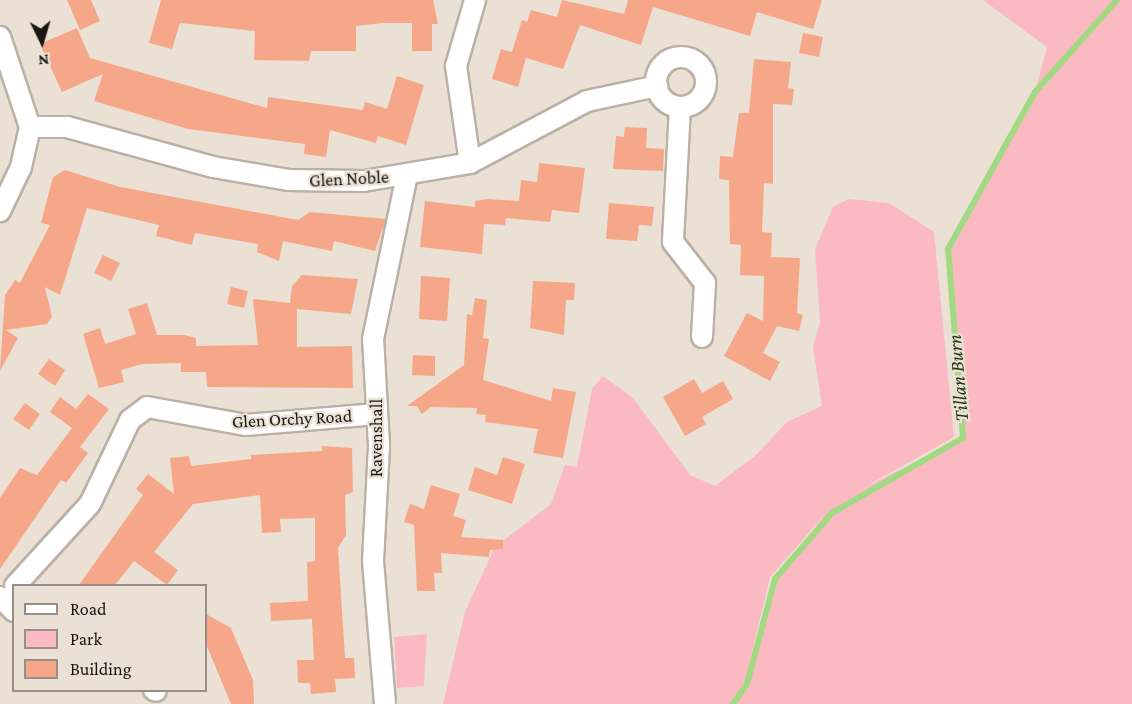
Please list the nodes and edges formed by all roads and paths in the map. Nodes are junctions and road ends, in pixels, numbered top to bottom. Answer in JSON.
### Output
{"nodes":[{"id":1,"x":475,"y":0,"type":"edge"},
{"id":2,"x":0,"y":37,"type":"edge"},
{"id":3,"x":657,"y":86,"type":"junction"},
{"id":4,"x":680,"y":107,"type":"junction"},
{"id":5,"x":30,"y":128,"type":"junction"},
{"id":6,"x":470,"y":163,"type":"junction"},
{"id":7,"x":407,"y":175,"type":"junction"},
{"id":8,"x":0,"y":211,"type":"edge"},
{"id":9,"x":702,"y":338,"type":"dead end"},
{"id":10,"x":377,"y":414,"type":"junction"},
{"id":11,"x":20,"y":584,"type":"edge"},
{"id":12,"x":385,"y":704,"type":"edge"}],
"edges":[{"from":1,"to":6,"type":"street"},
{"from":2,"to":5,"type":"street"},
{"from":3,"to":4,"type":"street"},
{"from":3,"to":4,"type":"street"},
{"from":3,"to":6,"type":"street","name":"Glen Noble"},
{"from":4,"to":9,"type":"street"},
{"from":5,"to":7,"type":"street","name":"Glen Noble"},
{"from":5,"to":8,"type":"street"},
{"from":6,"to":7,"type":"street","name":"Glen Noble"},
{"from":7,"to":10,"type":"street","name":"Ravenshall"},
{"from":10,"to":11,"type":"street","name":"Glen Orchy Road"},
{"from":10,"to":12,"type":"street","name":"Ravenshall"}]}
